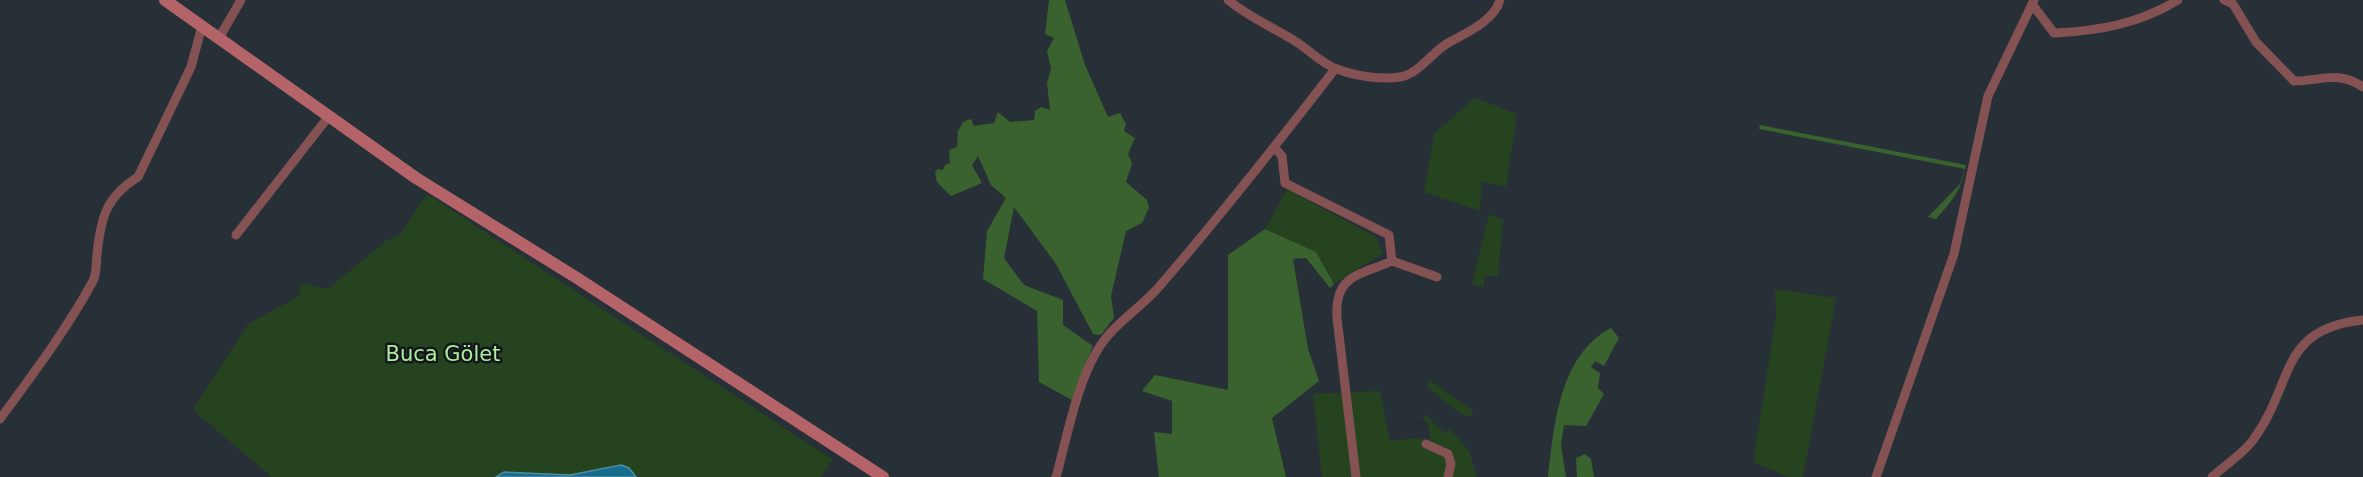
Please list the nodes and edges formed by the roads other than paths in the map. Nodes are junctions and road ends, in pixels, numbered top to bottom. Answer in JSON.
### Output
{"nodes":[{"id":1,"x":165,"y":0,"type":"edge"},
{"id":2,"x":242,"y":0,"type":"edge"},
{"id":3,"x":1228,"y":0,"type":"edge"},
{"id":4,"x":1500,"y":0,"type":"edge"},
{"id":5,"x":2178,"y":0,"type":"edge"},
{"id":6,"x":2224,"y":0,"type":"edge"},
{"id":7,"x":2033,"y":2,"type":"edge"},
{"id":8,"x":202,"y":26,"type":"junction"},
{"id":9,"x":219,"y":39,"type":"junction"},
{"id":10,"x":1335,"y":69,"type":"junction"},
{"id":11,"x":2363,"y":87,"type":"edge"},
{"id":12,"x":329,"y":116,"type":"junction"},
{"id":13,"x":1274,"y":147,"type":"junction"},
{"id":14,"x":236,"y":235,"type":"dead end"},
{"id":15,"x":1392,"y":261,"type":"junction"},
{"id":16,"x":1437,"y":277,"type":"dead end"},
{"id":17,"x":2363,"y":320,"type":"edge"},
{"id":18,"x":0,"y":419,"type":"edge"},
{"id":19,"x":1426,"y":444,"type":"dead end"},
{"id":20,"x":883,"y":477,"type":"edge"},
{"id":21,"x":1056,"y":477,"type":"edge"},
{"id":22,"x":1356,"y":477,"type":"edge"},
{"id":23,"x":1448,"y":477,"type":"edge"},
{"id":24,"x":1876,"y":477,"type":"edge"},
{"id":25,"x":2212,"y":477,"type":"edge"}],
"edges":[{"from":1,"to":8,"type":"street"},
{"from":2,"to":9,"type":"street"},
{"from":3,"to":10,"type":"street"},
{"from":4,"to":10,"type":"street"},
{"from":5,"to":7,"type":"street"},
{"from":6,"to":11,"type":"street"},
{"from":7,"to":24,"type":"street"},
{"from":8,"to":9,"type":"street"},
{"from":8,"to":18,"type":"street"},
{"from":9,"to":12,"type":"street"},
{"from":10,"to":13,"type":"street"},
{"from":12,"to":14,"type":"street"},
{"from":12,"to":20,"type":"street"},
{"from":13,"to":15,"type":"street"},
{"from":13,"to":21,"type":"street"},
{"from":15,"to":16,"type":"street"},
{"from":15,"to":22,"type":"street"},
{"from":17,"to":25,"type":"street"},
{"from":19,"to":23,"type":"street"}]}
